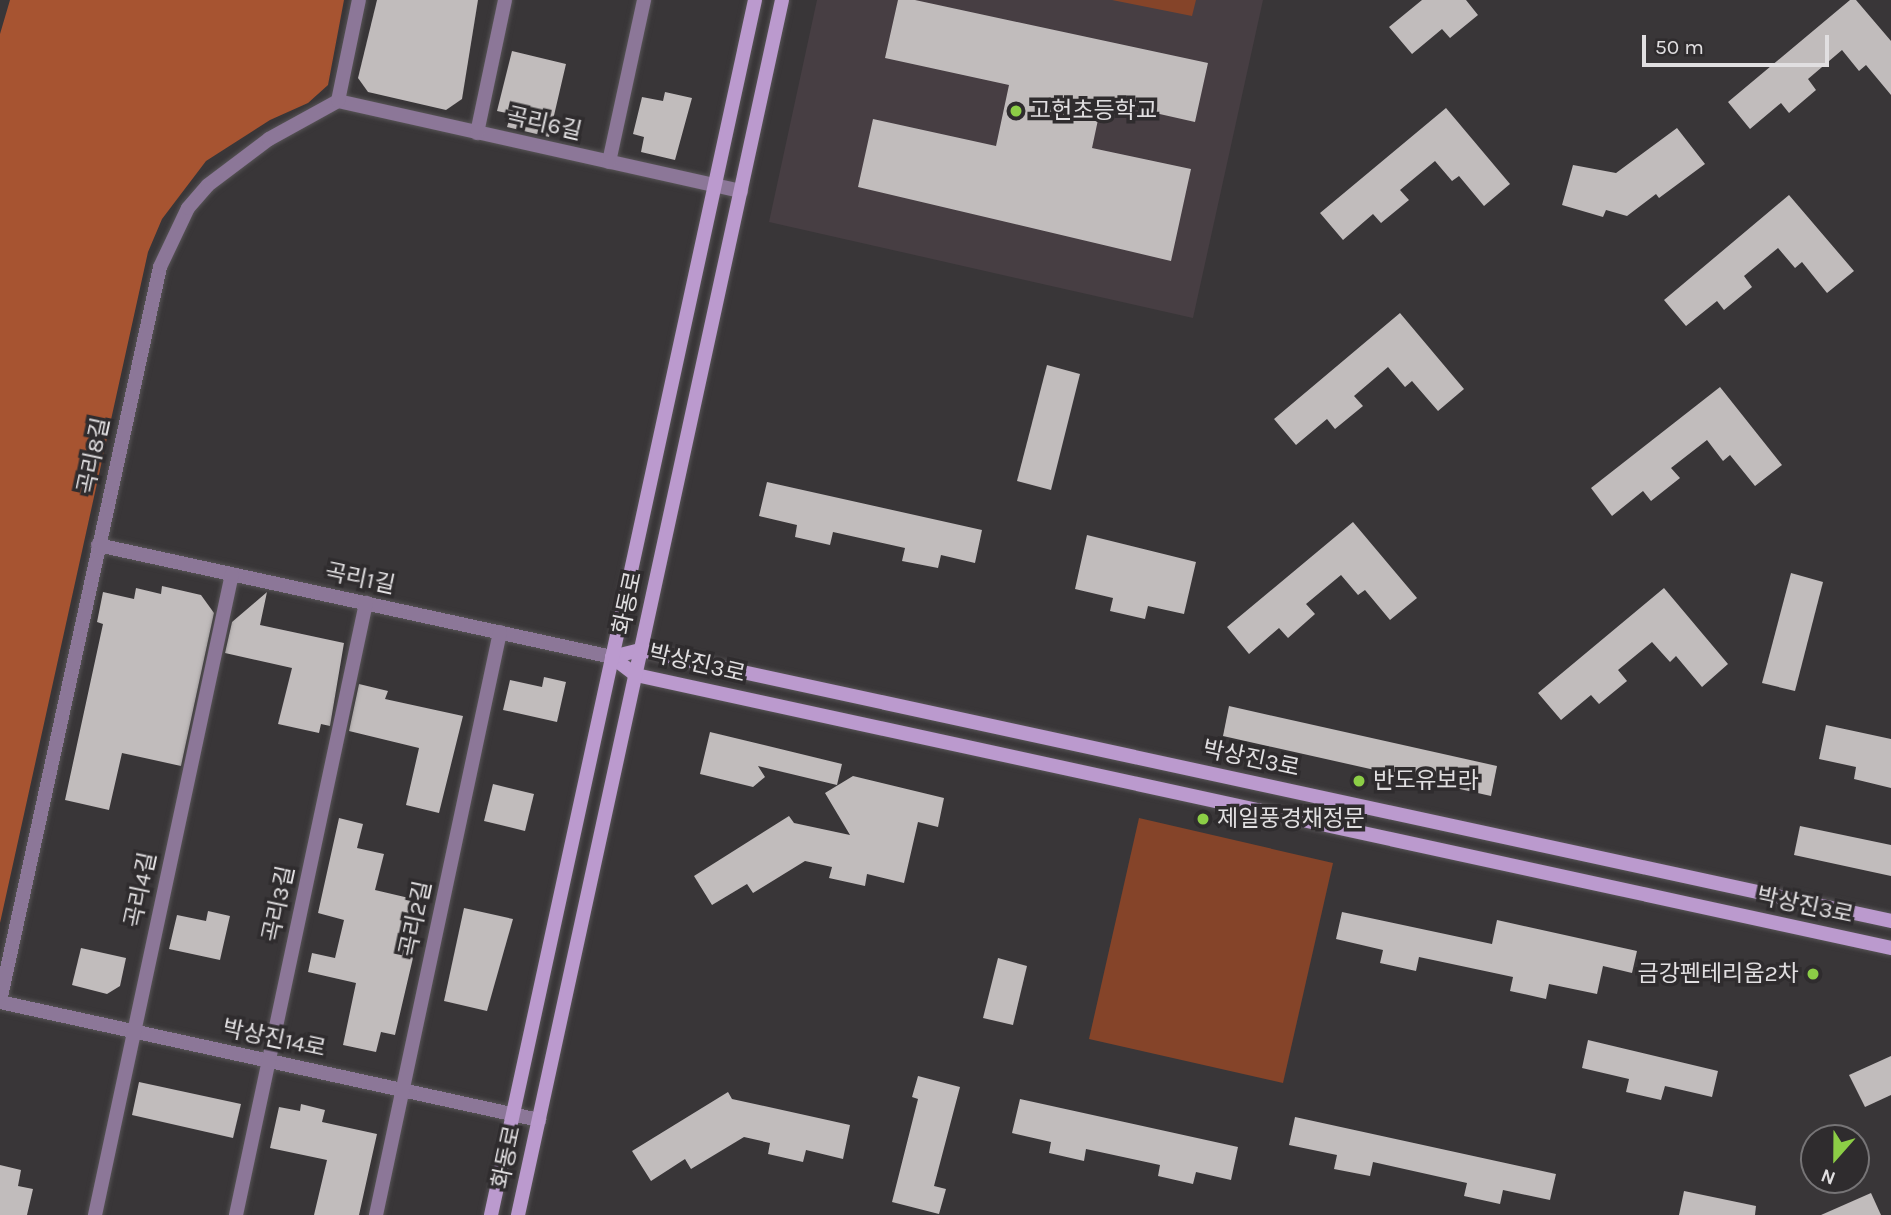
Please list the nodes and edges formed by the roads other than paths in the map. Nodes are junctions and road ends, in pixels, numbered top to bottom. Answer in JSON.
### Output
{"nodes":[{"id":1,"x":359,"y":0,"type":"edge"},
{"id":2,"x":505,"y":0,"type":"edge"},
{"id":3,"x":644,"y":0,"type":"edge"},
{"id":4,"x":755,"y":0,"type":"edge"},
{"id":5,"x":782,"y":0,"type":"edge"},
{"id":6,"x":338,"y":101,"type":"junction"},
{"id":7,"x":477,"y":132,"type":"junction"},
{"id":8,"x":609,"y":162,"type":"junction"},
{"id":9,"x":715,"y":185,"type":"junction"},
{"id":10,"x":740,"y":191,"type":"junction"},
{"id":11,"x":98,"y":545,"type":"junction"},
{"id":12,"x":232,"y":574,"type":"junction"},
{"id":13,"x":366,"y":603,"type":"junction"},
{"id":14,"x":500,"y":632,"type":"junction"},
{"id":15,"x":641,"y":650,"type":"junction"},
{"id":16,"x":612,"y":657,"type":"junction"},
{"id":17,"x":636,"y":675,"type":"junction"},
{"id":18,"x":1891,"y":921,"type":"edge"},
{"id":19,"x":1891,"y":948,"type":"edge"},
{"id":20,"x":0,"y":1001,"type":"edge"},
{"id":21,"x":134,"y":1032,"type":"junction"},
{"id":22,"x":269,"y":1061,"type":"junction"},
{"id":23,"x":402,"y":1090,"type":"junction"},
{"id":24,"x":513,"y":1115,"type":"junction"},
{"id":25,"x":538,"y":1120,"type":"junction"},
{"id":26,"x":95,"y":1215,"type":"edge"},
{"id":27,"x":236,"y":1215,"type":"edge"},
{"id":28,"x":376,"y":1215,"type":"edge"},
{"id":29,"x":491,"y":1215,"type":"edge"},
{"id":30,"x":518,"y":1215,"type":"edge"}],
"edges":[{"from":1,"to":6,"type":"street"},
{"from":2,"to":7,"type":"street"},
{"from":3,"to":8,"type":"street"},
{"from":4,"to":9,"type":"street","name":"화동로"},
{"from":5,"to":10,"type":"street","name":"화동로"},
{"from":6,"to":7,"type":"street","name":"곡리6길"},
{"from":6,"to":11,"type":"street","name":"곡리8길"},
{"from":7,"to":8,"type":"street","name":"곡리6길"},
{"from":8,"to":9,"type":"street","name":"곡리6길"},
{"from":9,"to":10,"type":"street","name":"곡리6길"},
{"from":9,"to":16,"type":"street","name":"화동로"},
{"from":10,"to":15,"type":"street","name":"화동로"},
{"from":11,"to":12,"type":"street","name":"곡리1길"},
{"from":11,"to":20,"type":"street","name":"곡리8길"},
{"from":12,"to":13,"type":"street","name":"곡리1길"},
{"from":12,"to":21,"type":"street","name":"곡리4길"},
{"from":13,"to":14,"type":"street","name":"곡리1길"},
{"from":13,"to":22,"type":"street","name":"곡리3길"},
{"from":14,"to":16,"type":"street","name":"곡리1길"},
{"from":14,"to":23,"type":"street","name":"곡리2길"},
{"from":15,"to":16,"type":"street","name":"박상진3로"},
{"from":15,"to":17,"type":"street","name":"화동로"},
{"from":15,"to":18,"type":"street","name":"박상진3로"},
{"from":16,"to":17,"type":"street","name":"박상진3로"},
{"from":16,"to":24,"type":"street","name":"화동로"},
{"from":17,"to":19,"type":"street","name":"박상진3로"},
{"from":17,"to":25,"type":"street","name":"화동로"},
{"from":20,"to":21,"type":"street","name":"박상진14로"},
{"from":21,"to":22,"type":"street","name":"박상진14로"},
{"from":21,"to":26,"type":"street","name":"곡리4길"},
{"from":22,"to":23,"type":"street","name":"박상진14로"},
{"from":22,"to":27,"type":"street","name":"곡리3길"},
{"from":23,"to":24,"type":"street","name":"박상진14로"},
{"from":23,"to":28,"type":"street","name":"곡리2길"},
{"from":24,"to":25,"type":"street","name":"박상진14로"},
{"from":24,"to":29,"type":"street","name":"화동로"},
{"from":25,"to":30,"type":"street","name":"화동로"}]}
